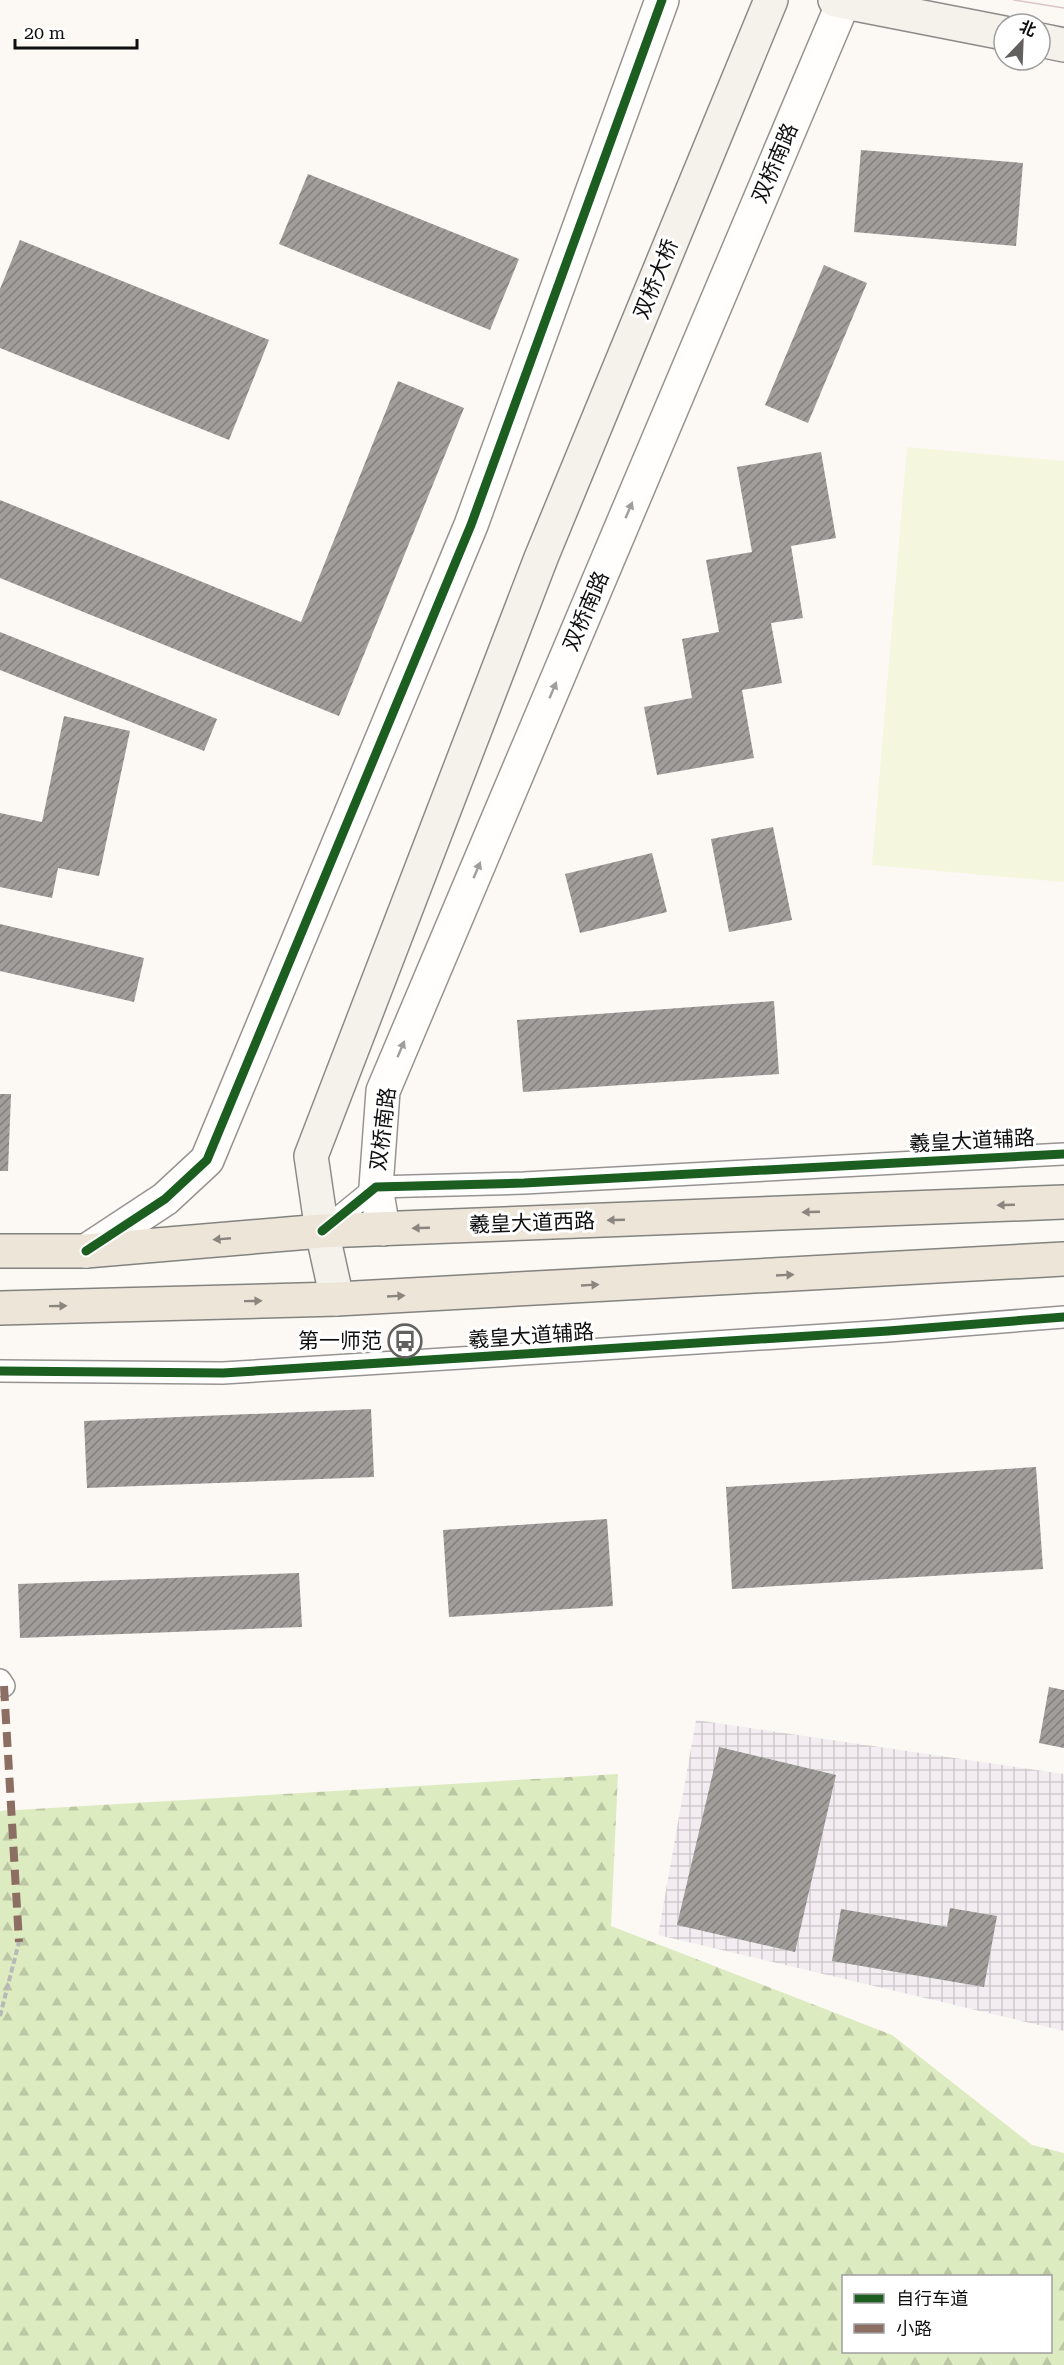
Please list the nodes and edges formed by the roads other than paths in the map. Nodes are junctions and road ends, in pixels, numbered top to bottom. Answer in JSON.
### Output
{"nodes":[{"id":1,"x":662,"y":0,"type":"edge"},
{"id":2,"x":771,"y":0,"type":"edge"},
{"id":3,"x":839,"y":2,"type":"edge"},
{"id":4,"x":992,"y":31,"type":"edge"},
{"id":5,"x":1064,"y":1154,"type":"edge"},
{"id":6,"x":376,"y":1187,"type":"junction"},
{"id":7,"x":1064,"y":1202,"type":"edge"},
{"id":8,"x":383,"y":1229,"type":"junction"},
{"id":9,"x":322,"y":1231,"type":"junction"},
{"id":10,"x":0,"y":1251,"type":"edge"},
{"id":11,"x":86,"y":1251,"type":"junction"},
{"id":12,"x":1064,"y":1259,"type":"edge"},
{"id":13,"x":337,"y":1299,"type":"junction"},
{"id":14,"x":0,"y":1308,"type":"edge"},
{"id":15,"x":1064,"y":1317,"type":"edge"},
{"id":16,"x":0,"y":1371,"type":"edge"}],
"edges":[{"from":1,"to":11,"type":"street"},
{"from":2,"to":9,"type":"main road","name":"双桥大桥"},
{"from":3,"to":4,"type":"main road"},
{"from":6,"to":3,"type":"street","name":"双桥南路","one_way":true},
{"from":5,"to":6,"type":"lane","name":"羲皇大道辅路"},
{"from":6,"to":8,"type":"street","name":"双桥南路"},
{"from":6,"to":9,"type":"lane"},
{"from":7,"to":8,"type":"main road","name":"羲皇大道西路","one_way":true},
{"from":8,"to":9,"type":"main road","name":"羲皇大道西路"},
{"from":9,"to":11,"type":"main road","name":"羲皇大道西路","one_way":true},
{"from":9,"to":13,"type":"main road","name":"双桥大桥"},
{"from":10,"to":11,"type":"main road","name":"羲皇大道西路"},
{"from":13,"to":12,"type":"main road","one_way":true},
{"from":14,"to":13,"type":"main road","one_way":true},
{"from":15,"to":16,"type":"lane","name":"羲皇大道辅路"}]}
